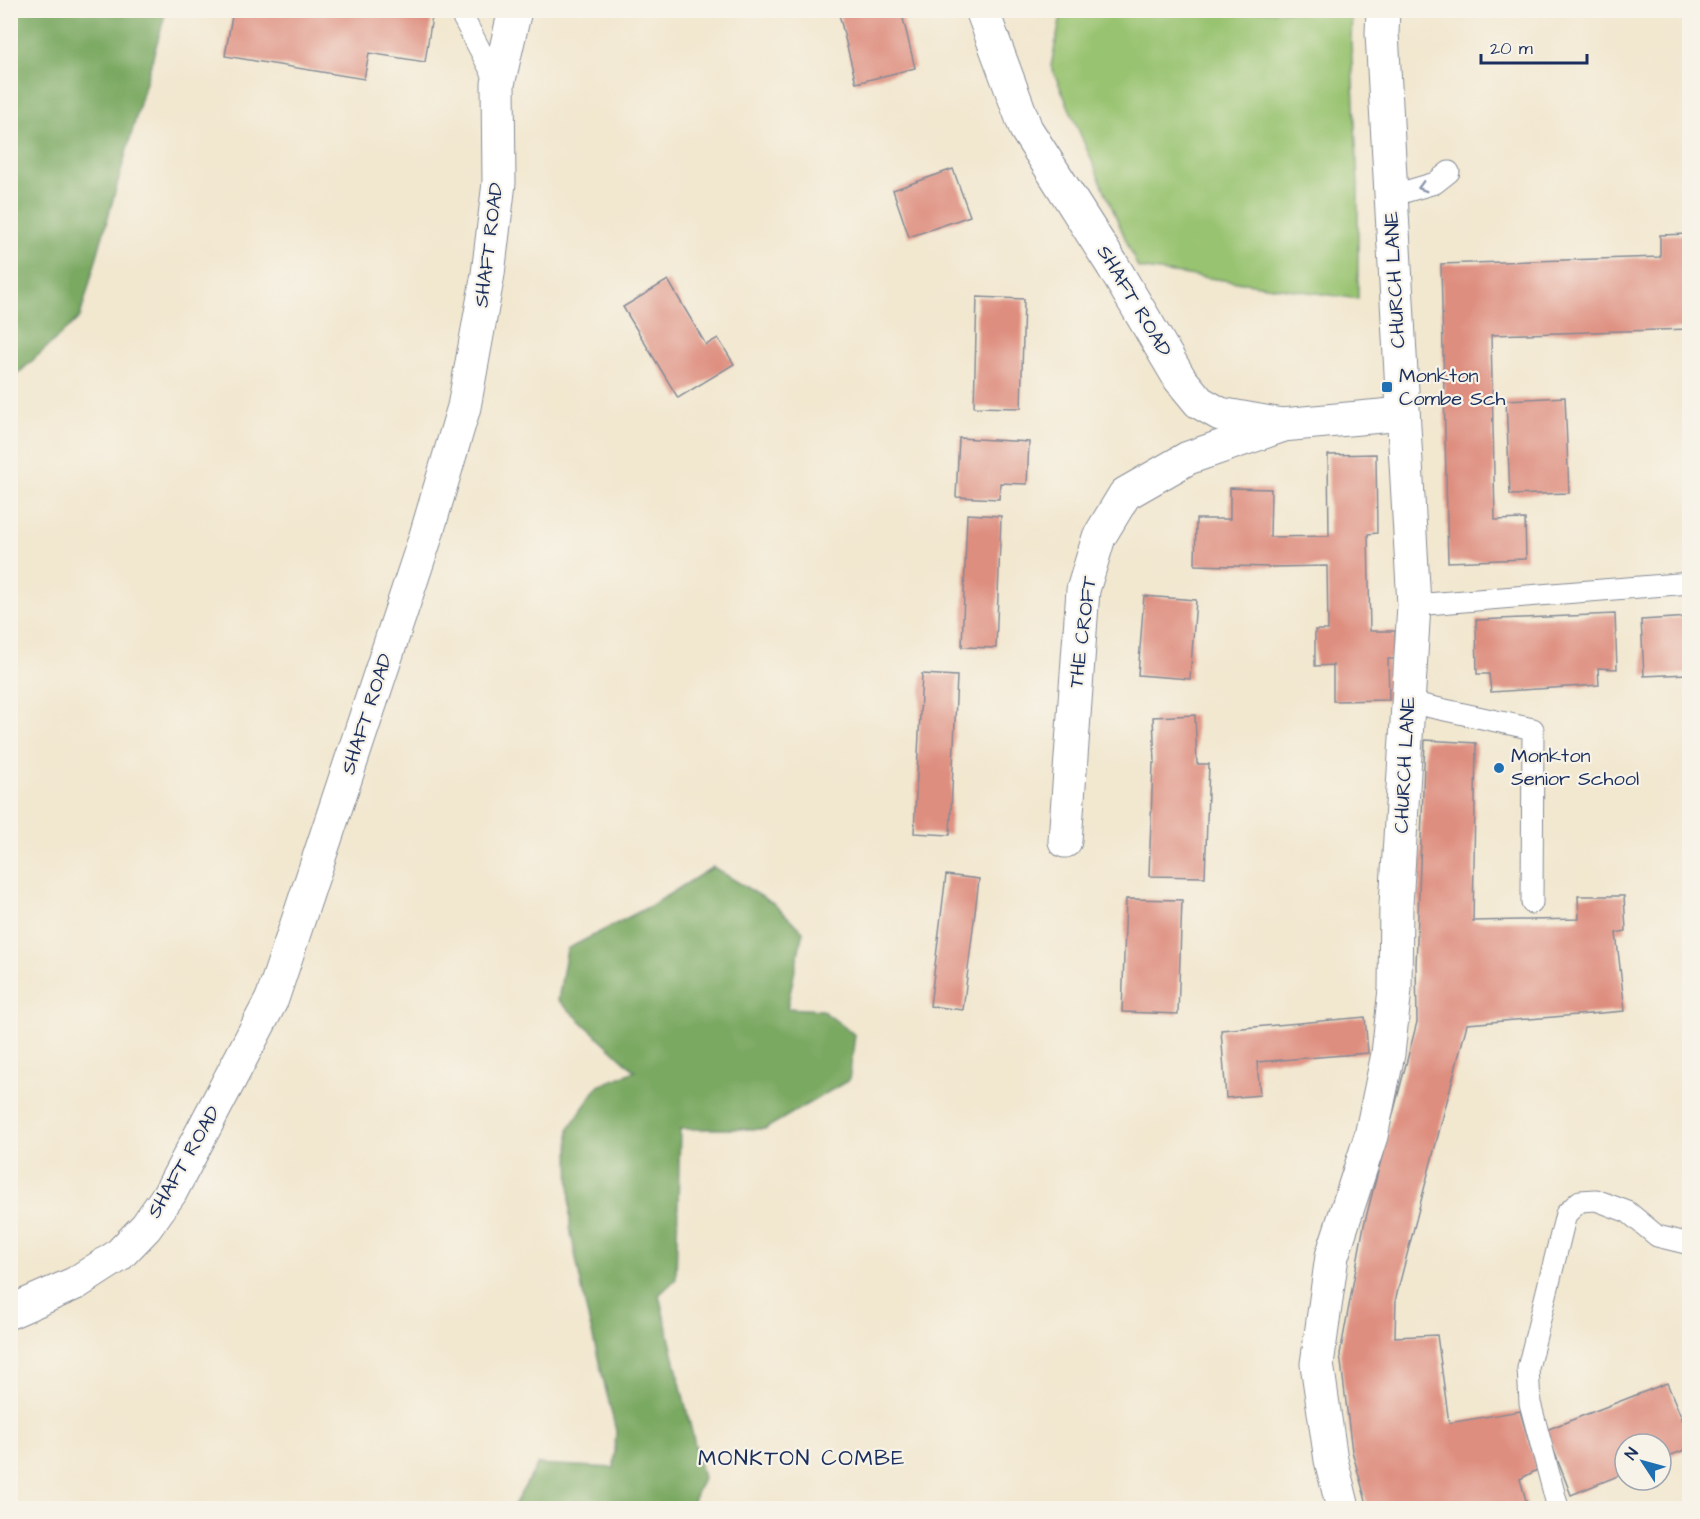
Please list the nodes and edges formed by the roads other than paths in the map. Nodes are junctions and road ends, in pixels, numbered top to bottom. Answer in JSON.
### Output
{"nodes":[{"id":1,"x":459,"y":10,"type":"edge"},
{"id":2,"x":515,"y":10,"type":"edge"},
{"id":3,"x":982,"y":10,"type":"edge"},
{"id":4,"x":1383,"y":10,"type":"edge"},
{"id":5,"x":498,"y":84,"type":"junction"},
{"id":6,"x":1449,"y":172,"type":"dead end"},
{"id":7,"x":1391,"y":196,"type":"junction"},
{"id":8,"x":1403,"y":414,"type":"junction"},
{"id":9,"x":1282,"y":425,"type":"junction"},
{"id":10,"x":1689,"y":583,"type":"edge"},
{"id":11,"x":1414,"y":605,"type":"junction"},
{"id":12,"x":1408,"y":702,"type":"junction"},
{"id":13,"x":1065,"y":841,"type":"dead end"},
{"id":14,"x":1532,"y":903,"type":"dead end"},
{"id":15,"x":1689,"y":1244,"type":"edge"},
{"id":16,"x":10,"y":1312,"type":"edge"},
{"id":17,"x":1343,"y":1509,"type":"edge"},
{"id":18,"x":1558,"y":1509,"type":"edge"}],
"edges":[{"from":1,"to":5,"type":"lane"},
{"from":2,"to":5,"type":"street","name":"SHAFT ROAD"},
{"from":3,"to":9,"type":"street","name":"SHAFT ROAD"},
{"from":4,"to":7,"type":"street","name":"CHURCH LANE"},
{"from":5,"to":16,"type":"street","name":"SHAFT ROAD"},
{"from":6,"to":7,"type":"lane","one_way":true},
{"from":7,"to":8,"type":"street","name":"CHURCH LANE"},
{"from":8,"to":9,"type":"street","name":"SHAFT ROAD"},
{"from":8,"to":11,"type":"street","name":"CHURCH LANE"},
{"from":9,"to":13,"type":"street","name":"THE CROFT"},
{"from":10,"to":11,"type":"lane"},
{"from":11,"to":12,"type":"street","name":"CHURCH LANE"},
{"from":12,"to":14,"type":"lane"},
{"from":12,"to":17,"type":"street","name":"CHURCH LANE"},
{"from":15,"to":18,"type":"lane"}]}
